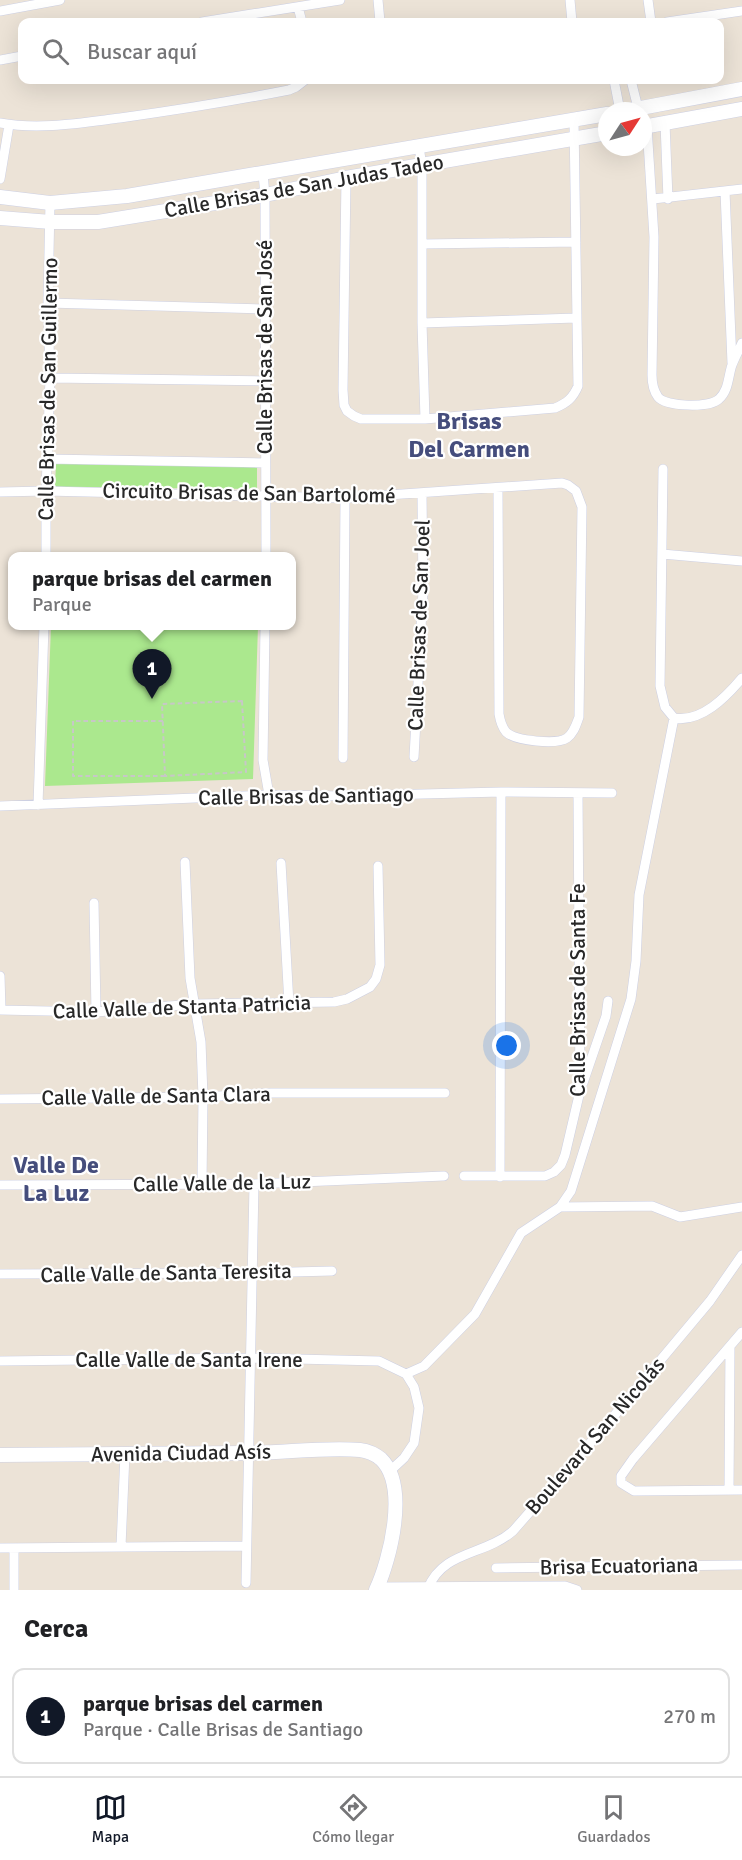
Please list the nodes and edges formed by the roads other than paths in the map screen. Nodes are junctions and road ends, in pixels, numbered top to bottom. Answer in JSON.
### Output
{"nodes":[{"id":1,"x":60,"y":0,"type":"edge"},
{"id":2,"x":340,"y":0,"type":"edge"},
{"id":3,"x":378,"y":0,"type":"edge"},
{"id":4,"x":570,"y":0,"type":"edge"},
{"id":5,"x":648,"y":0,"type":"edge"},
{"id":6,"x":3,"y":7,"type":"edge"},
{"id":7,"x":298,"y":7,"type":"junction"},
{"id":8,"x":742,"y":11,"type":"edge"},
{"id":9,"x":228,"y":18,"type":"edge"},
{"id":10,"x":301,"y":18,"type":"edge"},
{"id":11,"x":380,"y":18,"type":"edge"},
{"id":12,"x":572,"y":18,"type":"edge"},
{"id":13,"x":650,"y":18,"type":"edge"},
{"id":14,"x":694,"y":18,"type":"edge"},
{"id":15,"x":18,"y":57,"type":"edge"},
{"id":16,"x":0,"y":60,"type":"edge"},
{"id":17,"x":300,"y":84,"type":"edge"},
{"id":18,"x":616,"y":84,"type":"edge"},
{"id":19,"x":631,"y":84,"type":"edge"},
{"id":20,"x":742,"y":89,"type":"edge"},
{"id":21,"x":619,"y":102,"type":"edge"},
{"id":22,"x":631,"y":102,"type":"edge"},
{"id":23,"x":652,"y":106,"type":"edge"},
{"id":24,"x":742,"y":109,"type":"edge"},
{"id":25,"x":598,"y":116,"type":"edge"},
{"id":26,"x":574,"y":121,"type":"junction"},
{"id":27,"x":665,"y":123,"type":"junction"},
{"id":28,"x":4,"y":124,"type":"edge"},
{"id":29,"x":652,"y":125,"type":"edge"},
{"id":30,"x":598,"y":135,"type":"edge"},
{"id":31,"x":574,"y":139,"type":"junction"},
{"id":32,"x":419,"y":147,"type":"junction"},
{"id":33,"x":648,"y":156,"type":"edge"},
{"id":34,"x":422,"y":166,"type":"junction"},
{"id":35,"x":263,"y":174,"type":"junction"},
{"id":36,"x":346,"y":178,"type":"junction"},
{"id":37,"x":0,"y":179,"type":"edge"},
{"id":38,"x":742,"y":189,"type":"edge"},
{"id":39,"x":725,"y":191,"type":"junction"},
{"id":40,"x":265,"y":195,"type":"junction"},
{"id":41,"x":0,"y":197,"type":"edge"},
{"id":42,"x":653,"y":199,"type":"junction"},
{"id":43,"x":668,"y":199,"type":"junction"},
{"id":44,"x":50,"y":203,"type":"junction"},
{"id":45,"x":0,"y":218,"type":"edge"},
{"id":46,"x":51,"y":222,"type":"junction"},
{"id":47,"x":576,"y":242,"type":"junction"},
{"id":48,"x":422,"y":244,"type":"junction"},
{"id":49,"x":48,"y":303,"type":"junction"},
{"id":50,"x":265,"y":309,"type":"junction"},
{"id":51,"x":576,"y":318,"type":"junction"},
{"id":52,"x":422,"y":322,"type":"junction"},
{"id":53,"x":742,"y":343,"type":"edge"},
{"id":54,"x":732,"y":365,"type":"junction"},
{"id":55,"x":50,"y":378,"type":"junction"},
{"id":56,"x":266,"y":381,"type":"junction"},
{"id":57,"x":425,"y":419,"type":"junction"},
{"id":58,"x":47,"y":459,"type":"junction"},
{"id":59,"x":265,"y":463,"type":"junction"},
{"id":60,"x":663,"y":470,"type":"dead end"},
{"id":61,"x":498,"y":489,"type":"junction"},
{"id":62,"x":46,"y":490,"type":"junction"},
{"id":63,"x":0,"y":492,"type":"edge"},
{"id":64,"x":422,"y":494,"type":"junction"},
{"id":65,"x":267,"y":496,"type":"junction"},
{"id":66,"x":345,"y":498,"type":"junction"},
{"id":67,"x":46,"y":552,"type":"edge"},
{"id":68,"x":266,"y":552,"type":"edge"},
{"id":69,"x":662,"y":554,"type":"junction"},
{"id":70,"x":742,"y":561,"type":"edge"},
{"id":71,"x":44,"y":630,"type":"edge"},
{"id":72,"x":265,"y":630,"type":"edge"},
{"id":73,"x":742,"y":678,"type":"edge"},
{"id":74,"x":674,"y":718,"type":"junction"},
{"id":75,"x":414,"y":757,"type":"dead end"},
{"id":76,"x":343,"y":758,"type":"dead end"},
{"id":77,"x":501,"y":792,"type":"junction"},
{"id":78,"x":578,"y":793,"type":"junction"},
{"id":79,"x":612,"y":793,"type":"dead end"},
{"id":80,"x":269,"y":795,"type":"junction"},
{"id":81,"x":0,"y":806,"type":"edge"},
{"id":82,"x":38,"y":806,"type":"junction"},
{"id":83,"x":185,"y":862,"type":"dead end"},
{"id":84,"x":280,"y":864,"type":"dead end"},
{"id":85,"x":378,"y":866,"type":"dead end"},
{"id":86,"x":94,"y":903,"type":"dead end"},
{"id":87,"x":0,"y":976,"type":"edge"},
{"id":88,"x":608,"y":1001,"type":"dead end"},
{"id":89,"x":194,"y":1004,"type":"junction"},
{"id":90,"x":289,"y":1004,"type":"junction"},
{"id":91,"x":0,"y":1010,"type":"edge"},
{"id":92,"x":96,"y":1012,"type":"junction"},
{"id":93,"x":580,"y":1091,"type":"junction"},
{"id":94,"x":445,"y":1093,"type":"dead end"},
{"id":95,"x":203,"y":1096,"type":"junction"},
{"id":96,"x":0,"y":1099,"type":"edge"},
{"id":97,"x":444,"y":1176,"type":"dead end"},
{"id":98,"x":464,"y":1176,"type":"dead end"},
{"id":99,"x":500,"y":1177,"type":"junction"},
{"id":100,"x":202,"y":1184,"type":"junction"},
{"id":101,"x":254,"y":1184,"type":"junction"},
{"id":102,"x":0,"y":1185,"type":"edge"},
{"id":103,"x":561,"y":1207,"type":"junction"},
{"id":104,"x":742,"y":1207,"type":"edge"},
{"id":105,"x":742,"y":1255,"type":"edge"},
{"id":106,"x":332,"y":1271,"type":"dead end"},
{"id":107,"x":253,"y":1273,"type":"junction"},
{"id":108,"x":0,"y":1274,"type":"edge"},
{"id":109,"x":742,"y":1332,"type":"edge"},
{"id":110,"x":730,"y":1347,"type":"junction"},
{"id":111,"x":251,"y":1358,"type":"junction"},
{"id":112,"x":0,"y":1361,"type":"edge"},
{"id":113,"x":406,"y":1374,"type":"junction"},
{"id":114,"x":249,"y":1453,"type":"junction"},
{"id":115,"x":125,"y":1454,"type":"junction"},
{"id":116,"x":0,"y":1455,"type":"edge"},
{"id":117,"x":390,"y":1471,"type":"junction"},
{"id":118,"x":729,"y":1490,"type":"junction"},
{"id":119,"x":742,"y":1491,"type":"edge"},
{"id":120,"x":121,"y":1546,"type":"junction"},
{"id":121,"x":246,"y":1546,"type":"junction"},
{"id":122,"x":0,"y":1548,"type":"edge"},
{"id":123,"x":14,"y":1548,"type":"junction"},
{"id":124,"x":742,"y":1565,"type":"edge"},
{"id":125,"x":496,"y":1568,"type":"dead end"},
{"id":126,"x":246,"y":1583,"type":"dead end"},
{"id":127,"x":428,"y":1588,"type":"junction"},
{"id":128,"x":377,"y":1589,"type":"edge"},
{"id":129,"x":505,"y":1589,"type":"edge"},
{"id":130,"x":14,"y":1590,"type":"edge"},
{"id":131,"x":577,"y":1590,"type":"edge"}],
"edges":[{"from":1,"to":6,"type":"street"},
{"from":2,"to":7,"type":"street"},
{"from":3,"to":11,"type":"street"},
{"from":4,"to":12,"type":"street"},
{"from":5,"to":13,"type":"street"},
{"from":7,"to":9,"type":"street"},
{"from":7,"to":10,"type":"street"},
{"from":8,"to":14,"type":"street"},
{"from":15,"to":16,"type":"street"},
{"from":17,"to":28,"type":"street"},
{"from":18,"to":21,"type":"street"},
{"from":19,"to":22,"type":"street"},
{"from":20,"to":23,"type":"street"},
{"from":24,"to":27,"type":"street"},
{"from":25,"to":26,"type":"street","name":"Calle Brisas de San Judas Tadeo"},
{"from":26,"to":31,"type":"street"},
{"from":26,"to":32,"type":"street","name":"Calle Brisas de San Judas Tadeo"},
{"from":27,"to":29,"type":"street"},
{"from":27,"to":43,"type":"street"},
{"from":28,"to":37,"type":"street"},
{"from":30,"to":31,"type":"street","name":"Calle Brisas de San Judas Tadeo"},
{"from":31,"to":34,"type":"street","name":"Calle Brisas de San Judas Tadeo"},
{"from":31,"to":47,"type":"street"},
{"from":32,"to":34,"type":"street"},
{"from":32,"to":35,"type":"street","name":"Calle Brisas de San Judas Tadeo"},
{"from":33,"to":42,"type":"street"},
{"from":34,"to":36,"type":"street","name":"Calle Brisas de San Judas Tadeo"},
{"from":34,"to":48,"type":"street"},
{"from":35,"to":40,"type":"street","name":"Calle Brisas de San José"},
{"from":35,"to":44,"type":"street","name":"Calle Brisas de San Judas Tadeo"},
{"from":36,"to":40,"type":"street","name":"Calle Brisas de San Judas Tadeo"},
{"from":36,"to":57,"type":"street"},
{"from":38,"to":39,"type":"street"},
{"from":39,"to":43,"type":"street"},
{"from":39,"to":54,"type":"street"},
{"from":40,"to":46,"type":"street","name":"Calle Brisas de San Judas Tadeo"},
{"from":40,"to":50,"type":"street","name":"Calle Brisas de San José"},
{"from":41,"to":44,"type":"street","name":"Calle Brisas de San Judas Tadeo"},
{"from":42,"to":43,"type":"street"},
{"from":42,"to":54,"type":"street"},
{"from":44,"to":46,"type":"street","name":"Calle Brisas de San Guillermo"},
{"from":45,"to":46,"type":"street","name":"Calle Brisas de San Judas Tadeo"},
{"from":46,"to":49,"type":"street","name":"Calle Brisas de San Guillermo"},
{"from":47,"to":48,"type":"street"},
{"from":47,"to":51,"type":"street"},
{"from":48,"to":52,"type":"street"},
{"from":49,"to":50,"type":"street"},
{"from":49,"to":55,"type":"street","name":"Calle Brisas de San Guillermo"},
{"from":50,"to":56,"type":"street","name":"Calle Brisas de San José"},
{"from":51,"to":52,"type":"street"},
{"from":51,"to":57,"type":"street"},
{"from":52,"to":57,"type":"street"},
{"from":53,"to":54,"type":"street"},
{"from":55,"to":56,"type":"street"},
{"from":55,"to":58,"type":"street","name":"Calle Brisas de San Guillermo"},
{"from":56,"to":59,"type":"street","name":"Calle Brisas de San José"},
{"from":58,"to":59,"type":"street"},
{"from":58,"to":62,"type":"street","name":"Calle Brisas de San Guillermo"},
{"from":59,"to":65,"type":"street","name":"Calle Brisas de San José"},
{"from":60,"to":69,"type":"street"},
{"from":61,"to":61,"type":"street","name":"Circuito Brisas de San Bartolomé"},
{"from":61,"to":64,"type":"street","name":"Circuito Brisas de San Bartolomé"},
{"from":62,"to":63,"type":"street","name":"Circuito Brisas de San Bartolomé"},
{"from":62,"to":65,"type":"street","name":"Circuito Brisas de San Bartolomé"},
{"from":62,"to":67,"type":"street","name":"Calle Brisas de San Guillermo"},
{"from":64,"to":66,"type":"street","name":"Circuito Brisas de San Bartolomé"},
{"from":64,"to":75,"type":"street","name":"Calle Brisas de San Joel"},
{"from":65,"to":66,"type":"street","name":"Circuito Brisas de San Bartolomé"},
{"from":65,"to":68,"type":"street","name":"Calle Brisas de San José"},
{"from":66,"to":76,"type":"street"},
{"from":69,"to":70,"type":"street"},
{"from":69,"to":74,"type":"street"},
{"from":71,"to":82,"type":"street"},
{"from":72,"to":80,"type":"street"},
{"from":73,"to":74,"type":"street"},
{"from":74,"to":103,"type":"street"},
{"from":77,"to":78,"type":"street","name":"Calle Brisas de Santiago"},
{"from":77,"to":80,"type":"street","name":"Calle Brisas de Santiago"},
{"from":77,"to":99,"type":"street"},
{"from":78,"to":79,"type":"street","name":"Calle Brisas de Santiago"},
{"from":78,"to":93,"type":"street","name":"Calle Brisas de Santa Fe"},
{"from":80,"to":82,"type":"street","name":"Calle Brisas de Santiago"},
{"from":81,"to":82,"type":"street","name":"Calle Brisas de Santiago"},
{"from":83,"to":89,"type":"street"},
{"from":84,"to":90,"type":"street"},
{"from":85,"to":90,"type":"street","name":"Calle Valle de Stanta Patricia"},
{"from":86,"to":92,"type":"street"},
{"from":87,"to":91,"type":"street"},
{"from":88,"to":93,"type":"street"},
{"from":89,"to":90,"type":"street","name":"Calle Valle de Stanta Patricia"},
{"from":89,"to":92,"type":"street","name":"Calle Valle de Stanta Patricia"},
{"from":89,"to":95,"type":"street"},
{"from":91,"to":92,"type":"street","name":"Calle Valle de Stanta Patricia"},
{"from":93,"to":99,"type":"street","name":"Calle Brisas de Santa Fe"},
{"from":94,"to":95,"type":"street","name":"Calle Valle de Santa Clara"},
{"from":95,"to":96,"type":"street","name":"Calle Valle de Santa Clara"},
{"from":95,"to":100,"type":"street"},
{"from":97,"to":101,"type":"street","name":"Calle Valle de la Luz"},
{"from":98,"to":99,"type":"street"},
{"from":100,"to":101,"type":"street","name":"Calle Valle de la Luz"},
{"from":100,"to":102,"type":"street","name":"Calle Valle de la Luz"},
{"from":101,"to":107,"type":"street"},
{"from":103,"to":104,"type":"street"},
{"from":103,"to":113,"type":"street"},
{"from":105,"to":127,"type":"street","name":"Boulevard San Nicolás"},
{"from":106,"to":107,"type":"street","name":"Calle Valle de Santa Teresita"},
{"from":107,"to":108,"type":"street","name":"Calle Valle de Santa Teresita"},
{"from":107,"to":111,"type":"street"},
{"from":109,"to":110,"type":"street"},
{"from":110,"to":118,"type":"street"},
{"from":110,"to":118,"type":"street"},
{"from":111,"to":112,"type":"street","name":"Calle Valle de Santa Irene"},
{"from":111,"to":113,"type":"street","name":"Calle Valle de Santa Irene"},
{"from":111,"to":114,"type":"street"},
{"from":113,"to":117,"type":"street"},
{"from":114,"to":115,"type":"street","name":"Avenida Ciudad Asís"},
{"from":114,"to":117,"type":"street","name":"Avenida Ciudad Asís"},
{"from":114,"to":121,"type":"street"},
{"from":115,"to":116,"type":"street","name":"Avenida Ciudad Asís"},
{"from":115,"to":120,"type":"street"},
{"from":117,"to":128,"type":"street"},
{"from":118,"to":119,"type":"street"},
{"from":120,"to":121,"type":"street"},
{"from":120,"to":123,"type":"street"},
{"from":121,"to":126,"type":"street"},
{"from":122,"to":123,"type":"street"},
{"from":123,"to":130,"type":"street"},
{"from":124,"to":125,"type":"street","name":"Brisa Ecuatoriana"},
{"from":127,"to":128,"type":"street"},
{"from":127,"to":129,"type":"street"},
{"from":129,"to":131,"type":"street"}]}
